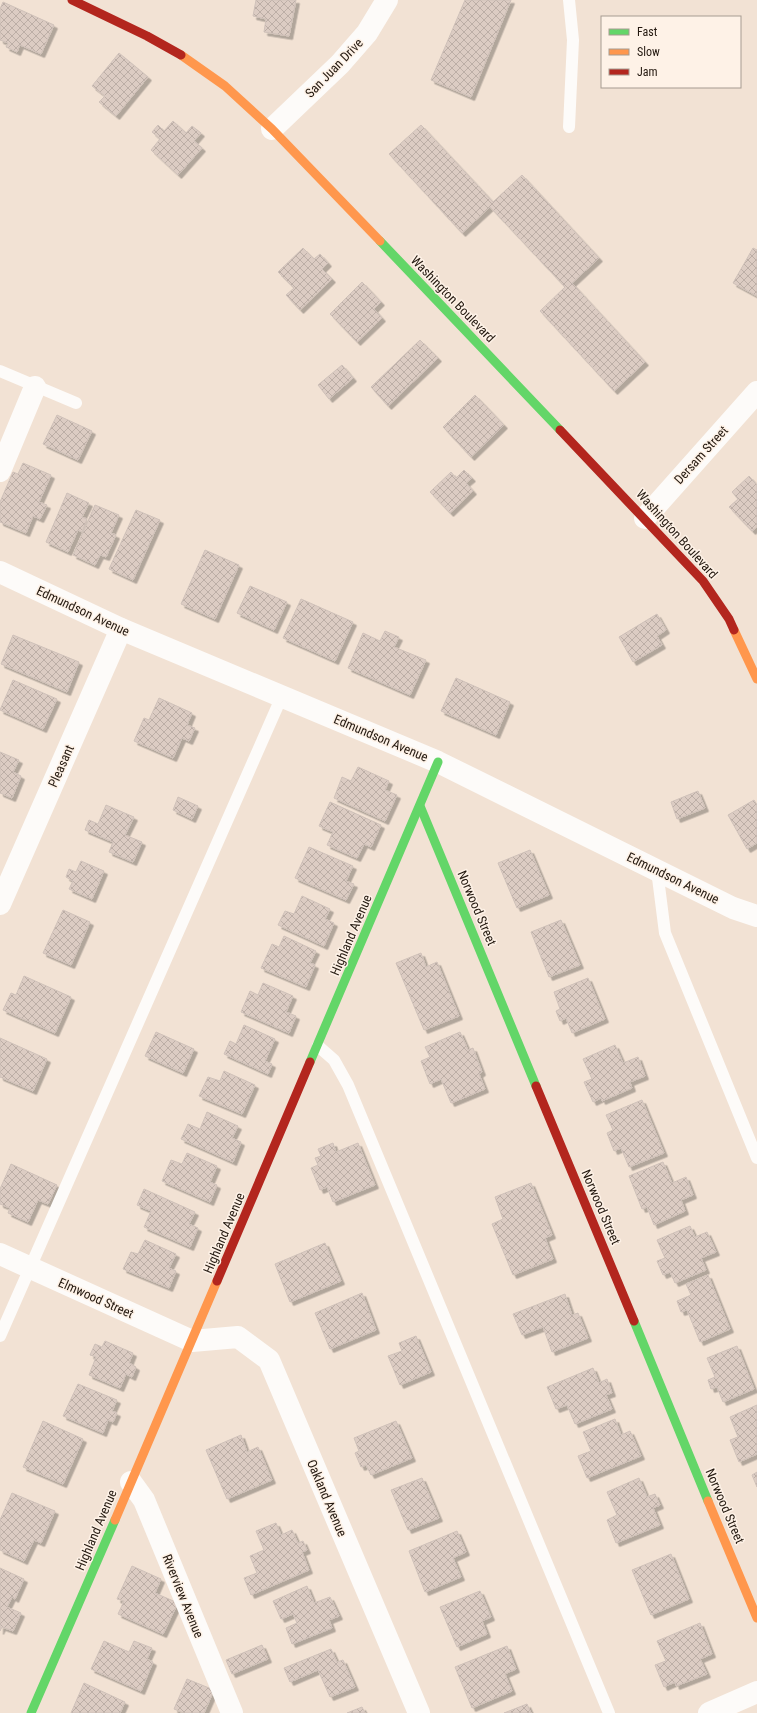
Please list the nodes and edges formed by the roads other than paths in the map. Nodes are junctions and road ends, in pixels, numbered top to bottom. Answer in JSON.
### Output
{"nodes":[{"id":1,"x":72,"y":0,"type":"edge"},
{"id":2,"x":387,"y":0,"type":"edge"},
{"id":3,"x":569,"y":0,"type":"edge"},
{"id":4,"x":569,"y":127,"type":"dead end"},
{"id":5,"x":272,"y":129,"type":"junction"},
{"id":6,"x":0,"y":371,"type":"edge"},
{"id":7,"x":35,"y":387,"type":"junction"},
{"id":8,"x":757,"y":392,"type":"edge"},
{"id":9,"x":76,"y":403,"type":"dead end"},
{"id":10,"x":0,"y":471,"type":"edge"},
{"id":11,"x":645,"y":518,"type":"junction"},
{"id":12,"x":0,"y":572,"type":"edge"},
{"id":13,"x":121,"y":629,"type":"junction"},
{"id":14,"x":757,"y":679,"type":"edge"},
{"id":15,"x":282,"y":696,"type":"junction"},
{"id":16,"x":438,"y":762,"type":"junction"},
{"id":17,"x":420,"y":806,"type":"junction"},
{"id":18,"x":657,"y":870,"type":"junction"},
{"id":19,"x":0,"y":904,"type":"edge"},
{"id":20,"x":757,"y":916,"type":"edge"},
{"id":21,"x":318,"y":1046,"type":"junction"},
{"id":22,"x":757,"y":1158,"type":"edge"},
{"id":23,"x":0,"y":1254,"type":"edge"},
{"id":24,"x":30,"y":1268,"type":"junction"},
{"id":25,"x":0,"y":1336,"type":"edge"},
{"id":26,"x":192,"y":1341,"type":"junction"},
{"id":27,"x":131,"y":1482,"type":"junction"},
{"id":28,"x":757,"y":1618,"type":"edge"},
{"id":29,"x":757,"y":1692,"type":"edge"},
{"id":30,"x":31,"y":1713,"type":"edge"},
{"id":31,"x":232,"y":1713,"type":"edge"},
{"id":32,"x":419,"y":1713,"type":"edge"},
{"id":33,"x":609,"y":1713,"type":"edge"},
{"id":34,"x":709,"y":1713,"type":"edge"}],
"edges":[{"from":1,"to":5,"type":"street","name":"Washington Boulevard"},
{"from":2,"to":5,"type":"street","name":"San Juan Drive"},
{"from":3,"to":4,"type":"lane"},
{"from":5,"to":11,"type":"street","name":"Washington Boulevard"},
{"from":6,"to":7,"type":"lane"},
{"from":7,"to":9,"type":"lane"},
{"from":7,"to":10,"type":"street"},
{"from":8,"to":11,"type":"street","name":"Dersam Street"},
{"from":11,"to":14,"type":"street","name":"Washington Boulevard"},
{"from":12,"to":13,"type":"street","name":"Edmundson Avenue"},
{"from":13,"to":15,"type":"street","name":"Edmundson Avenue"},
{"from":13,"to":19,"type":"street","name":"Pleasant"},
{"from":15,"to":16,"type":"street","name":"Edmundson Avenue"},
{"from":15,"to":24,"type":"lane"},
{"from":16,"to":17,"type":"street","name":"Highland Avenue"},
{"from":16,"to":18,"type":"street","name":"Edmundson Avenue"},
{"from":17,"to":21,"type":"street","name":"Highland Avenue"},
{"from":17,"to":28,"type":"street","name":"Norwood Street"},
{"from":18,"to":20,"type":"street","name":"Edmundson Avenue"},
{"from":18,"to":22,"type":"lane"},
{"from":21,"to":26,"type":"street","name":"Highland Avenue"},
{"from":21,"to":33,"type":"lane"},
{"from":23,"to":24,"type":"street","name":"Elmwood Street"},
{"from":24,"to":25,"type":"lane"},
{"from":24,"to":26,"type":"street","name":"Elmwood Street"},
{"from":26,"to":27,"type":"street","name":"Highland Avenue"},
{"from":26,"to":32,"type":"street","name":"Oakland Avenue"},
{"from":27,"to":30,"type":"street","name":"Highland Avenue"},
{"from":27,"to":31,"type":"street","name":"Riverview Avenue"},
{"from":29,"to":34,"type":"street"}]}
